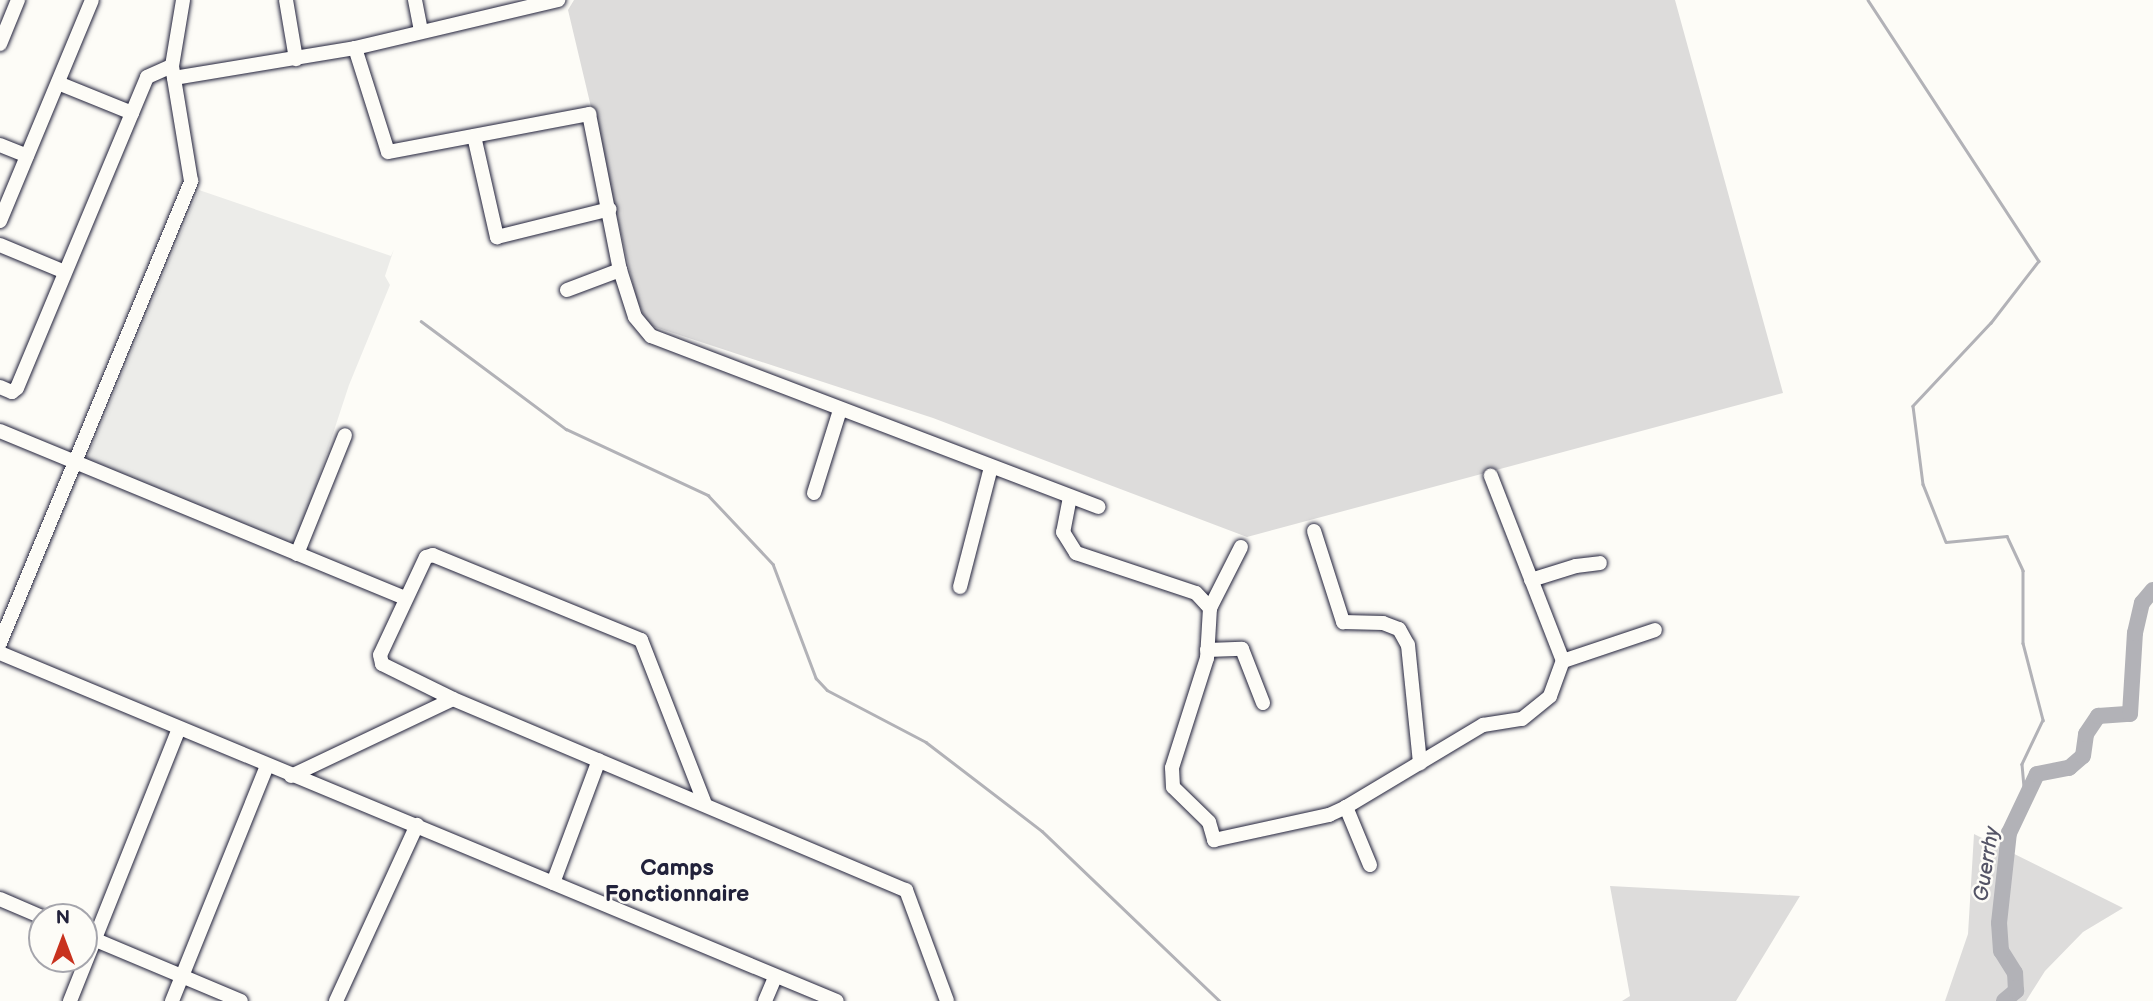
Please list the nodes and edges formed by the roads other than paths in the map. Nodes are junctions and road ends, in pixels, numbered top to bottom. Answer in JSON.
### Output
{"nodes":[{"id":1,"x":18,"y":0,"type":"edge"},
{"id":2,"x":92,"y":0,"type":"edge"},
{"id":3,"x":183,"y":0,"type":"edge"},
{"id":4,"x":286,"y":0,"type":"edge"},
{"id":5,"x":415,"y":0,"type":"edge"},
{"id":6,"x":558,"y":0,"type":"edge"},
{"id":7,"x":421,"y":31,"type":"junction"},
{"id":8,"x":0,"y":44,"type":"edge"},
{"id":9,"x":355,"y":48,"type":"junction"},
{"id":10,"x":296,"y":60,"type":"junction"},
{"id":11,"x":173,"y":72,"type":"junction"},
{"id":12,"x":58,"y":82,"type":"junction"},
{"id":13,"x":132,"y":113,"type":"junction"},
{"id":14,"x":474,"y":136,"type":"junction"},
{"id":15,"x":0,"y":145,"type":"edge"},
{"id":16,"x":27,"y":156,"type":"junction"},
{"id":17,"x":610,"y":209,"type":"junction"},
{"id":18,"x":0,"y":221,"type":"edge"},
{"id":19,"x":0,"y":245,"type":"edge"},
{"id":20,"x":620,"y":270,"type":"junction"},
{"id":21,"x":65,"y":272,"type":"junction"},
{"id":22,"x":567,"y":290,"type":"dead end"},
{"id":23,"x":0,"y":387,"type":"edge"},
{"id":24,"x":840,"y":410,"type":"junction"},
{"id":25,"x":0,"y":431,"type":"edge"},
{"id":26,"x":345,"y":435,"type":"dead end"},
{"id":27,"x":74,"y":461,"type":"junction"},
{"id":28,"x":991,"y":467,"type":"junction"},
{"id":29,"x":1491,"y":477,"type":"dead end"},
{"id":30,"x":814,"y":493,"type":"dead end"},
{"id":31,"x":1070,"y":497,"type":"junction"},
{"id":32,"x":1098,"y":507,"type":"dead end"},
{"id":33,"x":1314,"y":531,"type":"dead end"},
{"id":34,"x":1241,"y":547,"type":"dead end"},
{"id":35,"x":297,"y":554,"type":"junction"},
{"id":36,"x":1600,"y":563,"type":"dead end"},
{"id":37,"x":1531,"y":580,"type":"junction"},
{"id":38,"x":960,"y":587,"type":"dead end"},
{"id":39,"x":405,"y":598,"type":"junction"},
{"id":40,"x":1210,"y":608,"type":"junction"},
{"id":41,"x":1655,"y":630,"type":"dead end"},
{"id":42,"x":0,"y":643,"type":"edge"},
{"id":43,"x":1207,"y":650,"type":"junction"},
{"id":44,"x":0,"y":653,"type":"edge"},
{"id":45,"x":1563,"y":661,"type":"junction"},
{"id":46,"x":453,"y":699,"type":"junction"},
{"id":47,"x":1263,"y":703,"type":"dead end"},
{"id":48,"x":179,"y":729,"type":"junction"},
{"id":49,"x":599,"y":760,"type":"junction"},
{"id":50,"x":1420,"y":763,"type":"junction"},
{"id":51,"x":267,"y":766,"type":"junction"},
{"id":52,"x":290,"y":776,"type":"junction"},
{"id":53,"x":705,"y":804,"type":"junction"},
{"id":54,"x":1346,"y":807,"type":"junction"},
{"id":55,"x":417,"y":825,"type":"junction"},
{"id":56,"x":1370,"y":865,"type":"dead end"},
{"id":57,"x":553,"y":883,"type":"junction"},
{"id":58,"x":0,"y":899,"type":"edge"},
{"id":59,"x":28,"y":911,"type":"edge"},
{"id":60,"x":98,"y":917,"type":"edge"},
{"id":61,"x":98,"y":942,"type":"edge"},
{"id":62,"x":78,"y":973,"type":"edge"},
{"id":63,"x":182,"y":977,"type":"junction"},
{"id":64,"x":775,"y":978,"type":"junction"},
{"id":65,"x":70,"y":1001,"type":"edge"},
{"id":66,"x":172,"y":1001,"type":"edge"},
{"id":67,"x":241,"y":1001,"type":"edge"},
{"id":68,"x":336,"y":1001,"type":"edge"},
{"id":69,"x":765,"y":1001,"type":"edge"},
{"id":70,"x":837,"y":1001,"type":"edge"},
{"id":71,"x":947,"y":1001,"type":"edge"}],
"edges":[{"from":1,"to":8,"type":"street"},
{"from":2,"to":12,"type":"street"},
{"from":3,"to":11,"type":"street"},
{"from":4,"to":10,"type":"street"},
{"from":5,"to":7,"type":"street"},
{"from":6,"to":7,"type":"street"},
{"from":7,"to":9,"type":"street"},
{"from":9,"to":10,"type":"street"},
{"from":9,"to":14,"type":"street"},
{"from":10,"to":11,"type":"street"},
{"from":11,"to":13,"type":"street"},
{"from":11,"to":27,"type":"street"},
{"from":12,"to":13,"type":"street"},
{"from":12,"to":16,"type":"street"},
{"from":13,"to":21,"type":"street"},
{"from":14,"to":17,"type":"street"},
{"from":14,"to":17,"type":"street"},
{"from":15,"to":16,"type":"street"},
{"from":16,"to":18,"type":"street"},
{"from":17,"to":20,"type":"street"},
{"from":19,"to":21,"type":"street"},
{"from":20,"to":22,"type":"street"},
{"from":20,"to":24,"type":"street"},
{"from":21,"to":23,"type":"street"},
{"from":24,"to":28,"type":"street"},
{"from":24,"to":30,"type":"street"},
{"from":25,"to":27,"type":"street"},
{"from":26,"to":35,"type":"street"},
{"from":27,"to":35,"type":"street"},
{"from":27,"to":42,"type":"street"},
{"from":28,"to":31,"type":"street"},
{"from":28,"to":38,"type":"street"},
{"from":29,"to":37,"type":"street"},
{"from":31,"to":32,"type":"street"},
{"from":31,"to":40,"type":"street"},
{"from":33,"to":50,"type":"street"},
{"from":34,"to":40,"type":"street"},
{"from":35,"to":39,"type":"street"},
{"from":36,"to":37,"type":"street"},
{"from":37,"to":45,"type":"street"},
{"from":39,"to":46,"type":"street"},
{"from":39,"to":53,"type":"street"},
{"from":40,"to":43,"type":"street"},
{"from":41,"to":45,"type":"street"},
{"from":43,"to":47,"type":"street"},
{"from":43,"to":54,"type":"street"},
{"from":44,"to":48,"type":"street"},
{"from":45,"to":50,"type":"street"},
{"from":46,"to":49,"type":"street"},
{"from":46,"to":52,"type":"street"},
{"from":48,"to":51,"type":"street"},
{"from":48,"to":60,"type":"street"},
{"from":49,"to":53,"type":"street"},
{"from":49,"to":57,"type":"street"},
{"from":50,"to":54,"type":"street"},
{"from":51,"to":52,"type":"street"},
{"from":51,"to":63,"type":"street"},
{"from":52,"to":55,"type":"street"},
{"from":53,"to":71,"type":"street"},
{"from":54,"to":56,"type":"street"},
{"from":55,"to":57,"type":"street"},
{"from":55,"to":68,"type":"street"},
{"from":57,"to":64,"type":"street"},
{"from":58,"to":59,"type":"street"},
{"from":61,"to":63,"type":"street"},
{"from":62,"to":65,"type":"street"},
{"from":63,"to":66,"type":"street"},
{"from":63,"to":67,"type":"street"},
{"from":64,"to":69,"type":"street"},
{"from":64,"to":70,"type":"street"}]}
